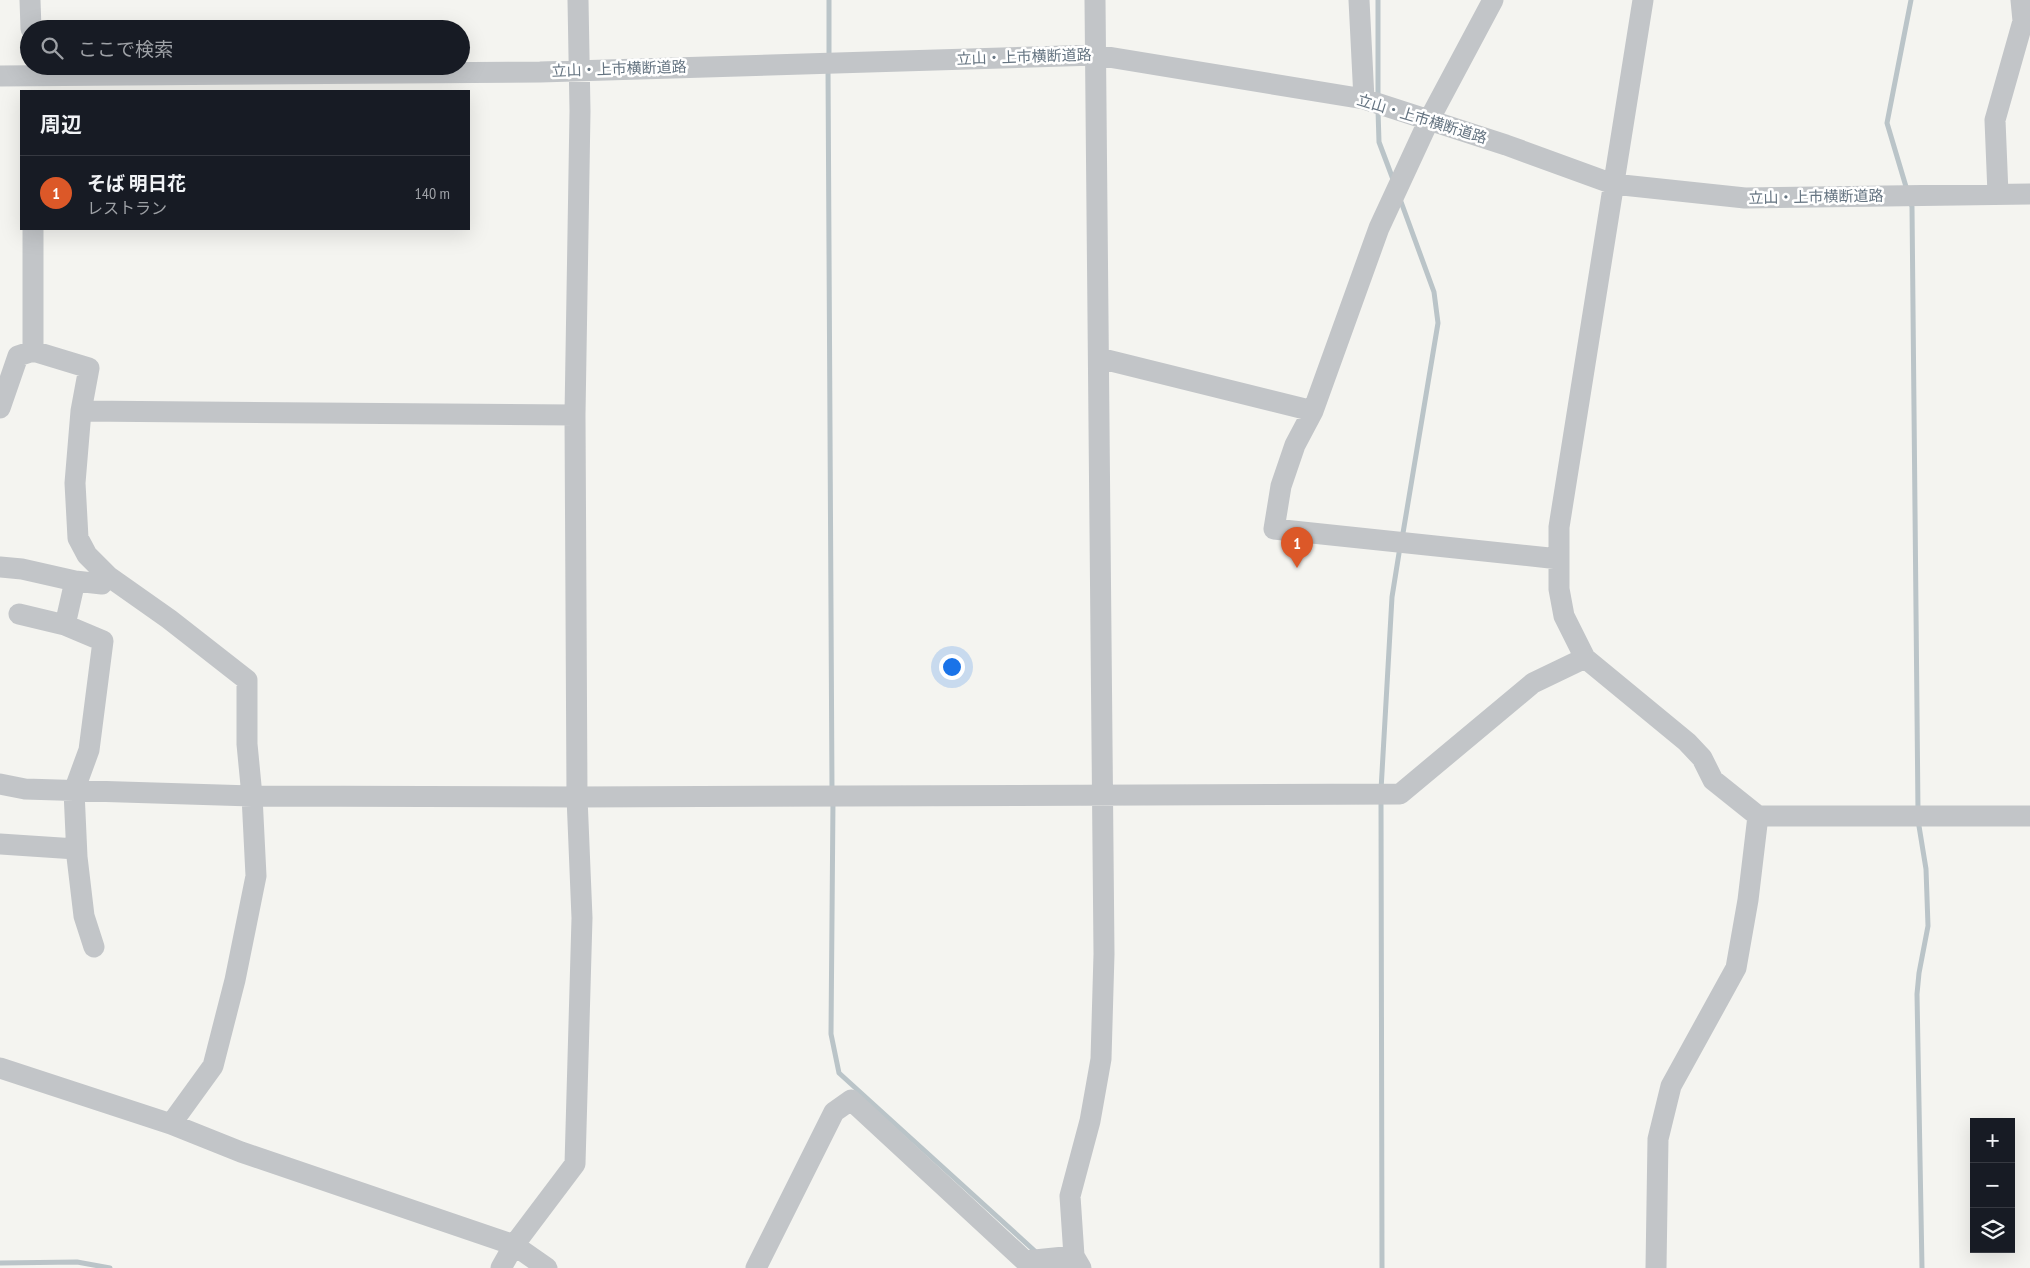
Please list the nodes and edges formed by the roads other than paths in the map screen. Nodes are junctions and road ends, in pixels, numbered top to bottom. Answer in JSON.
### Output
{"nodes":[{"id":1,"x":30,"y":0,"type":"edge"},
{"id":2,"x":578,"y":0,"type":"edge"},
{"id":3,"x":1095,"y":0,"type":"edge"},
{"id":4,"x":1359,"y":0,"type":"edge"},
{"id":5,"x":1493,"y":0,"type":"edge"},
{"id":6,"x":1643,"y":0,"type":"edge"},
{"id":7,"x":2021,"y":0,"type":"edge"},
{"id":8,"x":30,"y":20,"type":"edge"},
{"id":9,"x":1096,"y":54,"type":"junction"},
{"id":10,"x":580,"y":71,"type":"junction"},
{"id":11,"x":470,"y":72,"type":"edge"},
{"id":12,"x":267,"y":75,"type":"edge"},
{"id":13,"x":0,"y":76,"type":"edge"},
{"id":14,"x":32,"y":78,"type":"edge"},
{"id":15,"x":1365,"y":100,"type":"junction"},
{"id":16,"x":1429,"y":120,"type":"junction"},
{"id":17,"x":1613,"y":184,"type":"junction"},
{"id":18,"x":1998,"y":194,"type":"junction"},
{"id":19,"x":2030,"y":194,"type":"edge"},
{"id":20,"x":33,"y":230,"type":"edge"},
{"id":21,"x":33,"y":351,"type":"junction"},
{"id":22,"x":1099,"y":358,"type":"junction"},
{"id":23,"x":0,"y":408,"type":"edge"},
{"id":24,"x":82,"y":411,"type":"junction"},
{"id":25,"x":1313,"y":411,"type":"junction"},
{"id":26,"x":575,"y":415,"type":"junction"},
{"id":27,"x":1559,"y":559,"type":"junction"},
{"id":28,"x":0,"y":567,"type":"edge"},
{"id":29,"x":108,"y":576,"type":"junction"},
{"id":30,"x":75,"y":581,"type":"junction"},
{"id":31,"x":19,"y":614,"type":"dead end"},
{"id":32,"x":65,"y":625,"type":"junction"},
{"id":33,"x":1586,"y":658,"type":"junction"},
{"id":34,"x":0,"y":784,"type":"edge"},
{"id":35,"x":74,"y":790,"type":"junction"},
{"id":36,"x":1104,"y":794,"type":"junction"},
{"id":37,"x":252,"y":796,"type":"junction"},
{"id":38,"x":577,"y":797,"type":"junction"},
{"id":39,"x":1758,"y":816,"type":"junction"},
{"id":40,"x":2030,"y":816,"type":"edge"},
{"id":41,"x":0,"y":844,"type":"edge"},
{"id":42,"x":76,"y":849,"type":"junction"},
{"id":43,"x":94,"y":947,"type":"dead end"},
{"id":44,"x":0,"y":1068,"type":"edge"},
{"id":45,"x":171,"y":1124,"type":"junction"},
{"id":46,"x":514,"y":1245,"type":"junction"},
{"id":47,"x":1077,"y":1262,"type":"edge"},
{"id":48,"x":1023,"y":1264,"type":"edge"},
{"id":49,"x":501,"y":1268,"type":"edge"},
{"id":50,"x":547,"y":1268,"type":"edge"},
{"id":51,"x":756,"y":1268,"type":"edge"},
{"id":52,"x":1656,"y":1268,"type":"edge"}],
"edges":[{"from":1,"to":8,"type":"street"},
{"from":2,"to":10,"type":"street"},
{"from":3,"to":9,"type":"street"},
{"from":4,"to":15,"type":"street"},
{"from":5,"to":16,"type":"street"},
{"from":6,"to":17,"type":"street"},
{"from":7,"to":18,"type":"street"},
{"from":9,"to":10,"type":"street","name":"立山・上市横断道路"},
{"from":9,"to":15,"type":"street","name":"立山・上市横断道路"},
{"from":9,"to":22,"type":"street"},
{"from":10,"to":11,"type":"street","name":"立山・上市横断道路"},
{"from":10,"to":26,"type":"street"},
{"from":12,"to":14,"type":"street","name":"立山・上市横断道路"},
{"from":13,"to":14,"type":"street","name":"立山・上市横断道路"},
{"from":15,"to":16,"type":"street","name":"立山・上市横断道路"},
{"from":16,"to":17,"type":"street","name":"立山・上市横断道路"},
{"from":16,"to":25,"type":"street"},
{"from":17,"to":18,"type":"street","name":"立山・上市横断道路"},
{"from":17,"to":27,"type":"street"},
{"from":18,"to":19,"type":"street","name":"立山・上市横断道路"},
{"from":20,"to":21,"type":"street"},
{"from":21,"to":23,"type":"street"},
{"from":21,"to":24,"type":"street"},
{"from":22,"to":25,"type":"street"},
{"from":22,"to":36,"type":"street"},
{"from":24,"to":26,"type":"street"},
{"from":24,"to":29,"type":"street"},
{"from":25,"to":27,"type":"street"},
{"from":26,"to":38,"type":"street"},
{"from":27,"to":33,"type":"street"},
{"from":28,"to":30,"type":"street"},
{"from":29,"to":30,"type":"street"},
{"from":29,"to":37,"type":"street"},
{"from":30,"to":32,"type":"street"},
{"from":31,"to":32,"type":"street"},
{"from":32,"to":35,"type":"street"},
{"from":33,"to":36,"type":"street"},
{"from":33,"to":39,"type":"street"},
{"from":34,"to":35,"type":"street"},
{"from":35,"to":37,"type":"street"},
{"from":35,"to":42,"type":"street"},
{"from":36,"to":38,"type":"street"},
{"from":36,"to":47,"type":"street"},
{"from":37,"to":38,"type":"street"},
{"from":37,"to":45,"type":"street"},
{"from":38,"to":46,"type":"street"},
{"from":39,"to":40,"type":"street"},
{"from":39,"to":52,"type":"street"},
{"from":41,"to":42,"type":"street"},
{"from":42,"to":43,"type":"street"},
{"from":44,"to":45,"type":"street"},
{"from":45,"to":46,"type":"street"},
{"from":46,"to":49,"type":"street"},
{"from":46,"to":50,"type":"street"},
{"from":47,"to":48,"type":"street"},
{"from":48,"to":51,"type":"street"}]}
